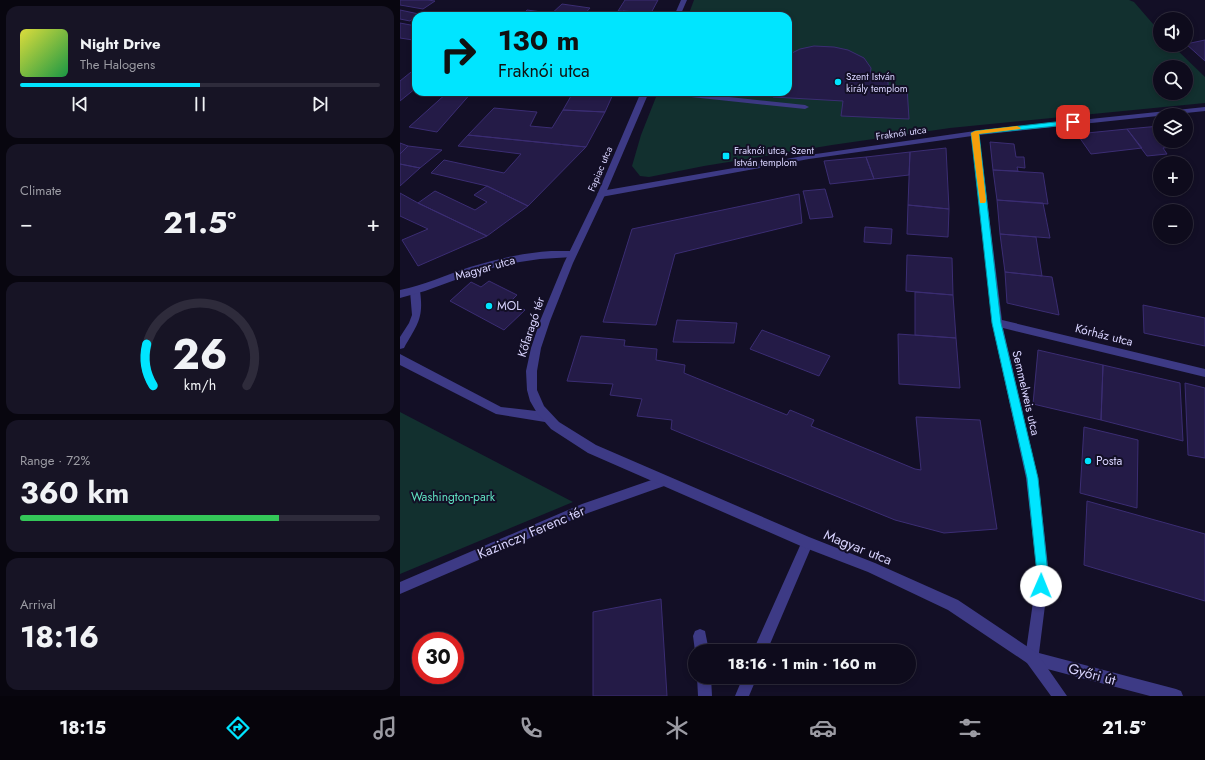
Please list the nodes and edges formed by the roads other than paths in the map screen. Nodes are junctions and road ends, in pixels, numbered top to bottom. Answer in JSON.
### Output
{"nodes":[{"id":1,"x":684,"y":0,"type":"edge"},
{"id":2,"x":679,"y":12,"type":"edge"},
{"id":3,"x":643,"y":96,"type":"edge"},
{"id":4,"x":701,"y":96,"type":"edge"},
{"id":5,"x":805,"y":107,"type":"dead end"},
{"id":6,"x":1205,"y":109,"type":"edge"},
{"id":7,"x":975,"y":133,"type":"junction"},
{"id":8,"x":601,"y":194,"type":"junction"},
{"id":9,"x":573,"y":254,"type":"junction"},
{"id":10,"x":415,"y":291,"type":"junction"},
{"id":11,"x":400,"y":294,"type":"edge"},
{"id":12,"x":997,"y":323,"type":"junction"},
{"id":13,"x":400,"y":345,"type":"edge"},
{"id":14,"x":400,"y":358,"type":"edge"},
{"id":15,"x":1205,"y":373,"type":"edge"},
{"id":16,"x":545,"y":417,"type":"junction"},
{"id":17,"x":663,"y":481,"type":"junction"},
{"id":18,"x":807,"y":543,"type":"junction"},
{"id":19,"x":400,"y":588,"type":"edge"},
{"id":20,"x":700,"y":636,"type":"dead end"},
{"id":21,"x":701,"y":644,"type":"edge"},
{"id":22,"x":763,"y":644,"type":"edge"},
{"id":23,"x":1032,"y":658,"type":"junction"},
{"id":24,"x":704,"y":684,"type":"edge"},
{"id":25,"x":747,"y":684,"type":"edge"},
{"id":26,"x":705,"y":696,"type":"edge"},
{"id":27,"x":742,"y":696,"type":"edge"},
{"id":28,"x":1060,"y":696,"type":"edge"},
{"id":29,"x":1176,"y":696,"type":"edge"}],
"edges":[{"from":1,"to":2,"type":"street"},
{"from":3,"to":8,"type":"street","name":"Fapiac utca"},
{"from":4,"to":5,"type":"street"},
{"from":6,"to":7,"type":"street","name":"Fraknói utca"},
{"from":7,"to":8,"type":"street","name":"Fraknói utca"},
{"from":7,"to":12,"type":"street","name":"Semmelweis utca"},
{"from":8,"to":9,"type":"street","name":"Fapiac utca"},
{"from":9,"to":10,"type":"street","name":"Magyar utca"},
{"from":9,"to":16,"type":"street","name":"Kőfaragó tér"},
{"from":10,"to":11,"type":"street","name":"Magyar utca"},
{"from":10,"to":13,"type":"street"},
{"from":12,"to":15,"type":"street","name":"Kórház utca"},
{"from":12,"to":23,"type":"street","name":"Semmelweis utca"},
{"from":14,"to":16,"type":"street"},
{"from":16,"to":17,"type":"street","name":"Kőfaragó tér"},
{"from":17,"to":18,"type":"street","name":"Magyar utca"},
{"from":17,"to":19,"type":"street","name":"Kazinczy Ferenc tér"},
{"from":18,"to":22,"type":"street"},
{"from":18,"to":23,"type":"street","name":"Magyar utca"},
{"from":20,"to":21,"type":"street"},
{"from":23,"to":28,"type":"street"},
{"from":23,"to":29,"type":"street","name":"Győri út"},
{"from":24,"to":26,"type":"street"},
{"from":25,"to":27,"type":"street"}]}
